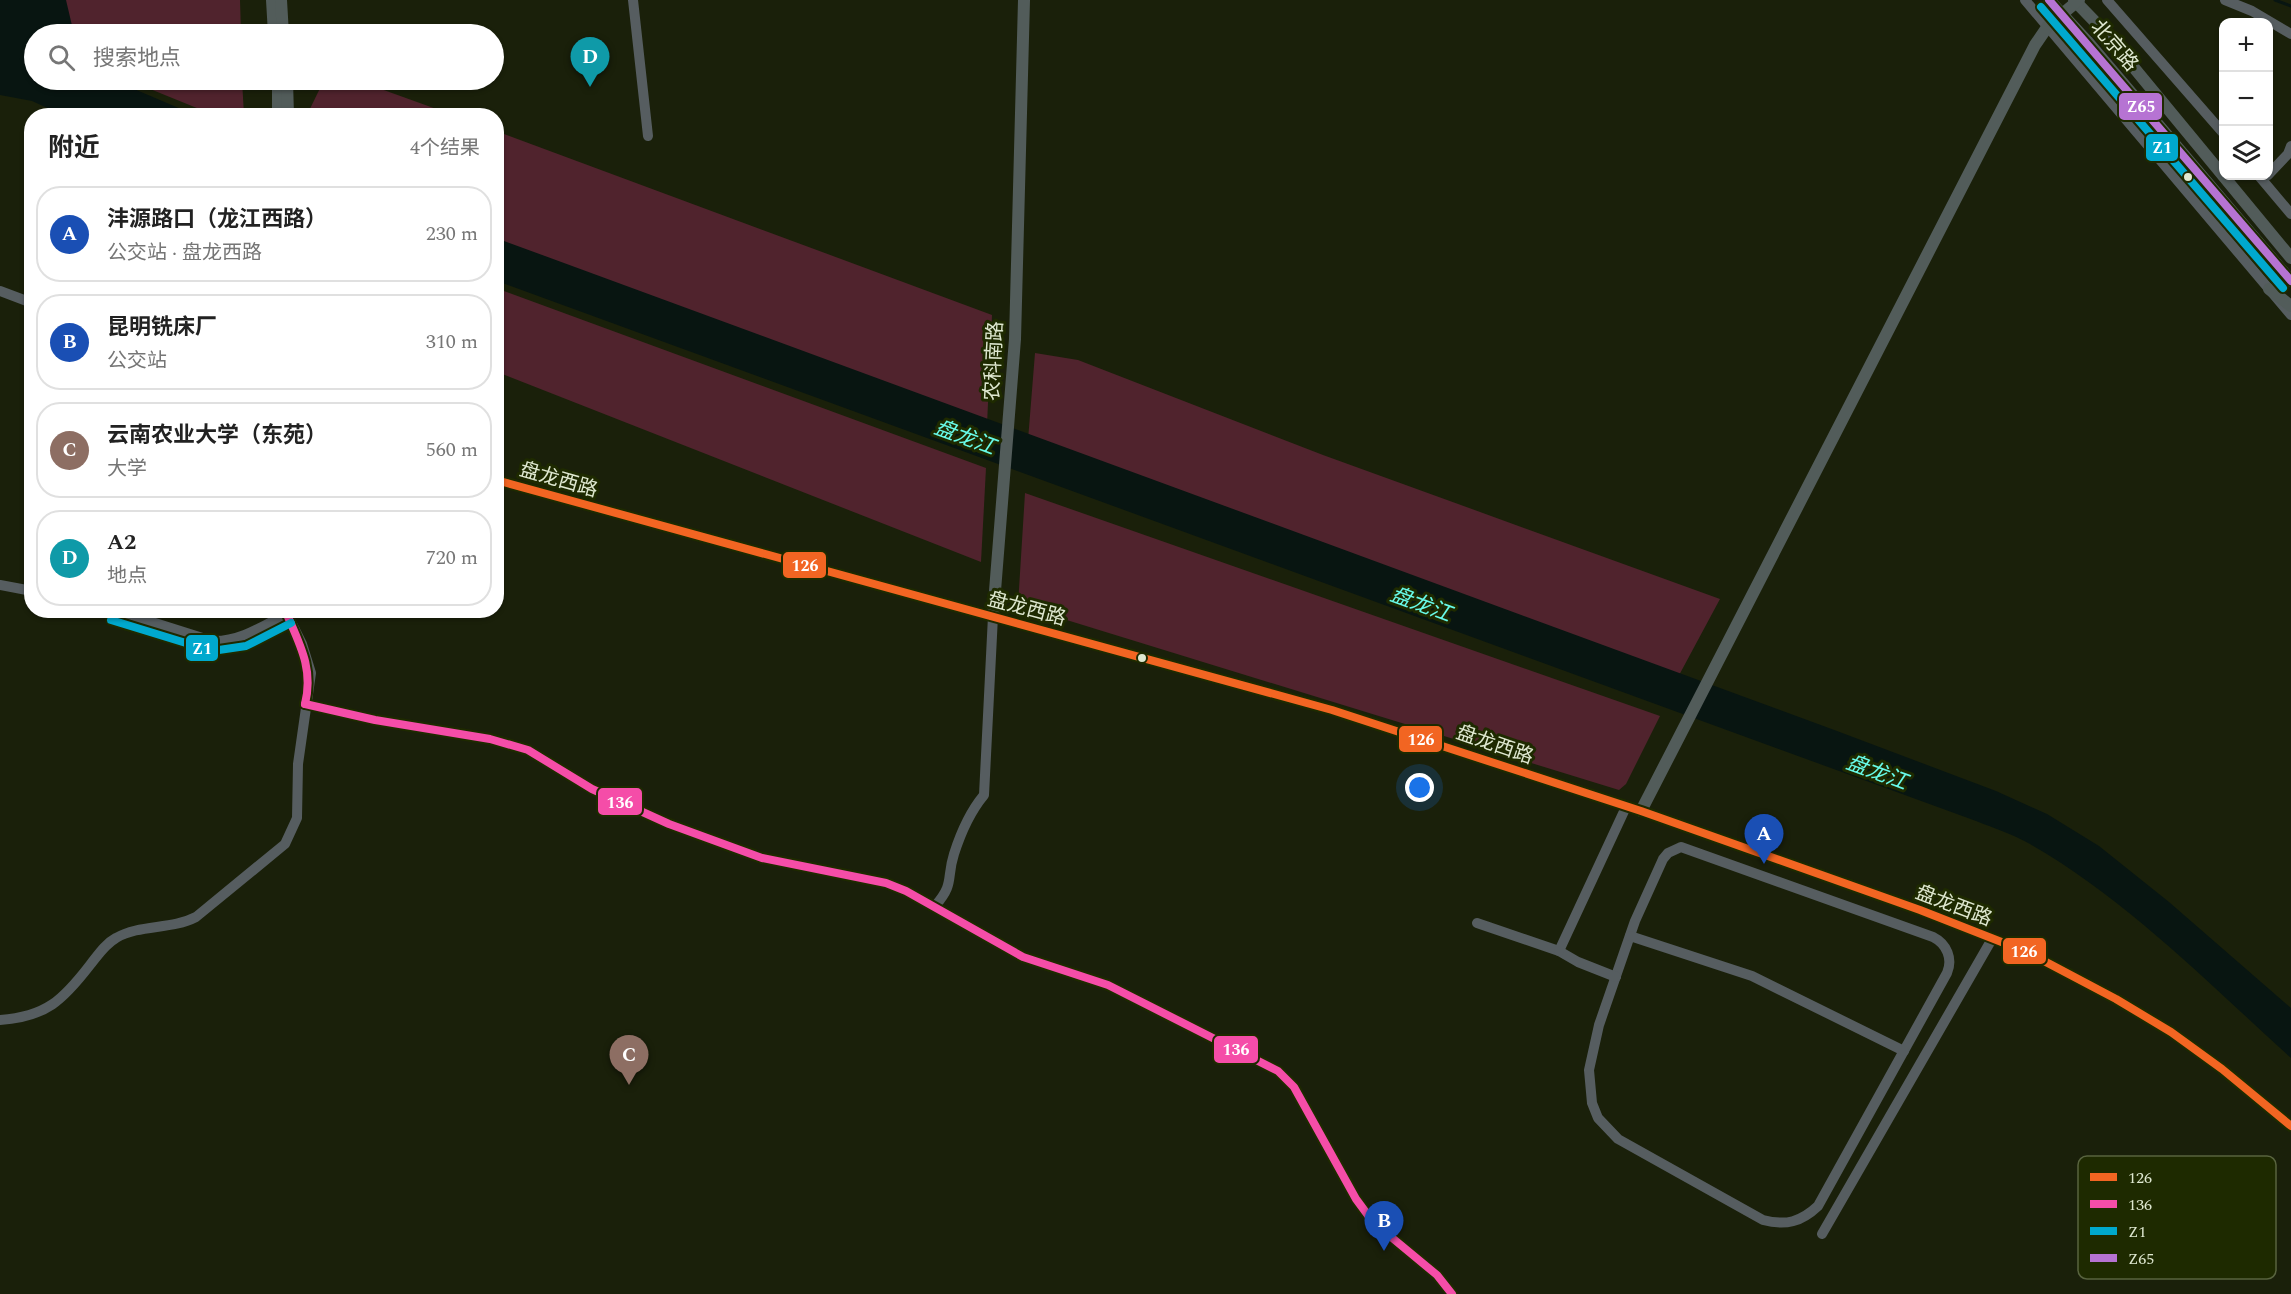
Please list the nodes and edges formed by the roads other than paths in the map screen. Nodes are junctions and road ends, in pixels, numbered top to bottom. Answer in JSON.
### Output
{"nodes":[{"id":1,"x":272,"y":0,"type":"edge"},
{"id":2,"x":281,"y":0,"type":"edge"},
{"id":3,"x":633,"y":0,"type":"edge"},
{"id":4,"x":1024,"y":0,"type":"edge"},
{"id":5,"x":2025,"y":0,"type":"edge"},
{"id":6,"x":2049,"y":0,"type":"edge"},
{"id":7,"x":2107,"y":0,"type":"edge"},
{"id":8,"x":2225,"y":0,"type":"edge"},
{"id":9,"x":2077,"y":1,"type":"edge"},
{"id":10,"x":2063,"y":15,"type":"junction"},
{"id":11,"x":273,"y":24,"type":"edge"},
{"id":12,"x":282,"y":24,"type":"edge"},
{"id":13,"x":2048,"y":26,"type":"junction"},
{"id":14,"x":2291,"y":34,"type":"edge"},
{"id":15,"x":278,"y":90,"type":"edge"},
{"id":16,"x":287,"y":90,"type":"edge"},
{"id":17,"x":278,"y":108,"type":"edge"},
{"id":18,"x":288,"y":108,"type":"edge"},
{"id":19,"x":2219,"y":129,"type":"edge"},
{"id":20,"x":648,"y":136,"type":"dead end"},
{"id":21,"x":2291,"y":146,"type":"edge"},
{"id":22,"x":2273,"y":168,"type":"edge"},
{"id":23,"x":2266,"y":180,"type":"edge"},
{"id":24,"x":2291,"y":214,"type":"edge"},
{"id":25,"x":2291,"y":258,"type":"edge"},
{"id":26,"x":2291,"y":281,"type":"edge"},
{"id":27,"x":2269,"y":289,"type":"junction"},
{"id":28,"x":0,"y":291,"type":"edge"},
{"id":29,"x":24,"y":300,"type":"edge"},
{"id":30,"x":2291,"y":306,"type":"edge"},
{"id":31,"x":2291,"y":315,"type":"edge"},
{"id":32,"x":504,"y":482,"type":"edge"},
{"id":33,"x":0,"y":585,"type":"edge"},
{"id":34,"x":24,"y":590,"type":"edge"},
{"id":35,"x":993,"y":616,"type":"junction"},
{"id":36,"x":140,"y":618,"type":"edge"},
{"id":37,"x":275,"y":618,"type":"edge"},
{"id":38,"x":289,"y":618,"type":"edge"},
{"id":39,"x":305,"y":704,"type":"junction"},
{"id":40,"x":1626,"y":807,"type":"junction"},
{"id":41,"x":1641,"y":811,"type":"junction"},
{"id":42,"x":935,"y":906,"type":"junction"},
{"id":43,"x":1477,"y":923,"type":"dead end"},
{"id":44,"x":1630,"y":936,"type":"junction"},
{"id":45,"x":1992,"y":939,"type":"junction"},
{"id":46,"x":1559,"y":951,"type":"junction"},
{"id":47,"x":1616,"y":977,"type":"junction"},
{"id":48,"x":0,"y":1020,"type":"edge"},
{"id":49,"x":1904,"y":1051,"type":"junction"},
{"id":50,"x":2291,"y":1126,"type":"edge"},
{"id":51,"x":1822,"y":1234,"type":"dead end"},
{"id":52,"x":1452,"y":1294,"type":"edge"}],
"edges":[{"from":1,"to":11,"type":"main road"},
{"from":2,"to":12,"type":"main road"},
{"from":3,"to":20,"type":"street"},
{"from":4,"to":35,"type":"main road","name":"农科南路"},
{"from":5,"to":13,"type":"street"},
{"from":6,"to":10,"type":"main road","name":"北京路"},
{"from":7,"to":19,"type":"street"},
{"from":8,"to":14,"type":"street"},
{"from":9,"to":10,"type":"main road"},
{"from":9,"to":25,"type":"main road","name":"北京路"},
{"from":10,"to":13,"type":"main road"},
{"from":10,"to":26,"type":"main road","name":"北京路"},
{"from":13,"to":27,"type":"street"},
{"from":13,"to":41,"type":"main road"},
{"from":15,"to":17,"type":"main road"},
{"from":16,"to":18,"type":"main road"},
{"from":21,"to":22,"type":"street"},
{"from":23,"to":24,"type":"street"},
{"from":27,"to":30,"type":"main road"},
{"from":27,"to":31,"type":"street"},
{"from":28,"to":29,"type":"street"},
{"from":32,"to":35,"type":"street","name":"盘龙西路"},
{"from":33,"to":34,"type":"street"},
{"from":35,"to":40,"type":"street","name":"盘龙西路"},
{"from":35,"to":42,"type":"street","name":"农科南路"},
{"from":36,"to":37,"type":"street"},
{"from":38,"to":39,"type":"street"},
{"from":39,"to":42,"type":"street"},
{"from":39,"to":48,"type":"street"},
{"from":40,"to":41,"type":"street","name":"盘龙西路"},
{"from":40,"to":46,"type":"street"},
{"from":41,"to":45,"type":"street","name":"盘龙西路"},
{"from":42,"to":52,"type":"street"},
{"from":43,"to":46,"type":"street"},
{"from":44,"to":47,"type":"street"},
{"from":44,"to":49,"type":"street"},
{"from":44,"to":49,"type":"street"},
{"from":45,"to":50,"type":"street","name":"盘龙西路"},
{"from":45,"to":51,"type":"street"},
{"from":46,"to":47,"type":"street"},
{"from":47,"to":49,"type":"street"}]}
